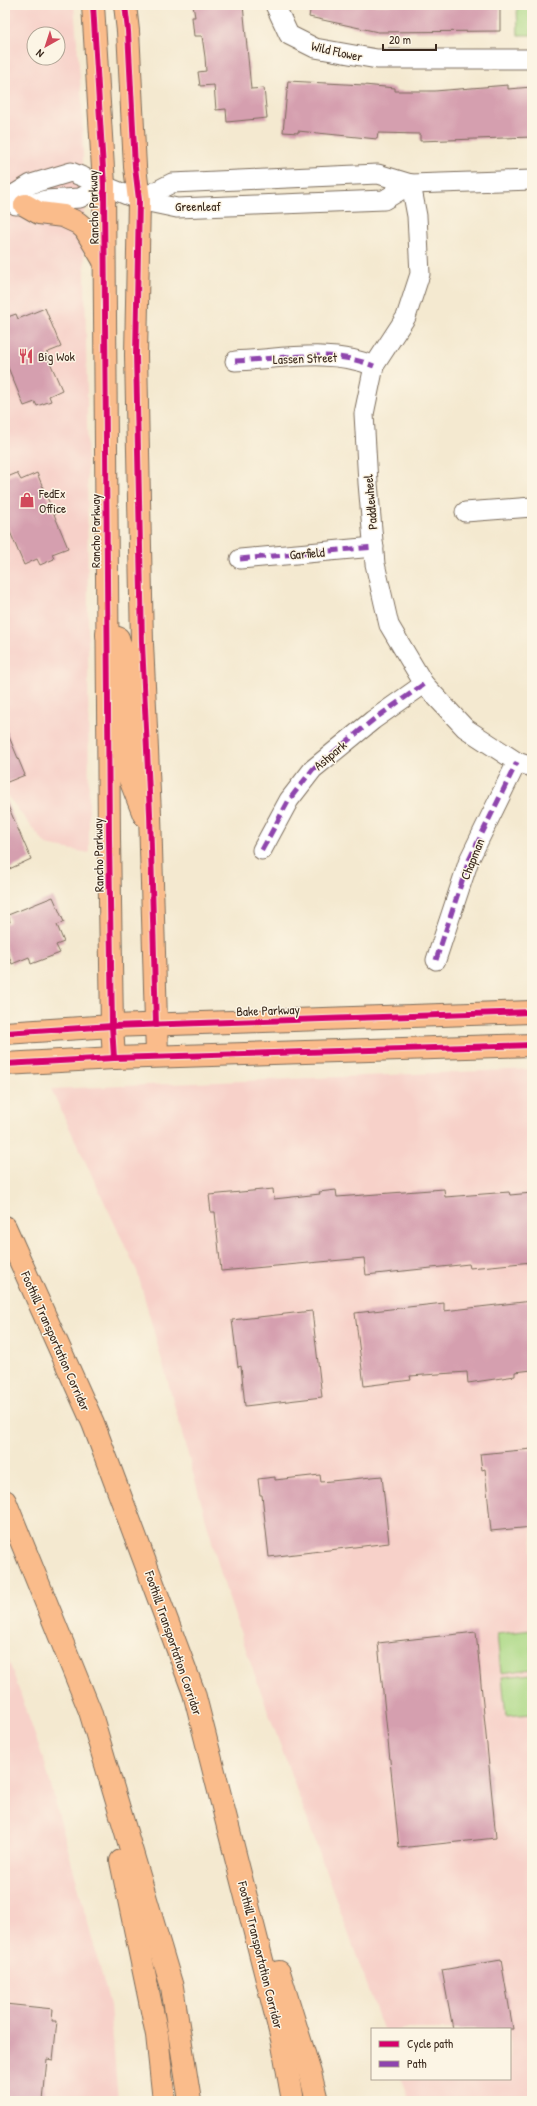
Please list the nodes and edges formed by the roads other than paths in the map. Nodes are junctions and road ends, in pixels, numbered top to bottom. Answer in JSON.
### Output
{"nodes":[{"id":1,"x":93,"y":5,"type":"edge"},
{"id":2,"x":125,"y":5,"type":"edge"},
{"id":3,"x":275,"y":5,"type":"edge"},
{"id":4,"x":532,"y":59,"type":"edge"},
{"id":5,"x":532,"y":180,"type":"edge"},
{"id":6,"x":411,"y":184,"type":"junction"},
{"id":7,"x":104,"y":185,"type":"junction"},
{"id":8,"x":139,"y":200,"type":"junction"},
{"id":9,"x":12,"y":204,"type":"edge"},
{"id":10,"x":104,"y":261,"type":"junction"},
{"id":11,"x":235,"y":361,"type":"dead end"},
{"id":12,"x":374,"y":366,"type":"junction"},
{"id":13,"x":531,"y":511,"type":"edge"},
{"id":14,"x":466,"y":512,"type":"dead end"},
{"id":15,"x":374,"y":547,"type":"junction"},
{"id":16,"x":240,"y":559,"type":"dead end"},
{"id":17,"x":107,"y":635,"type":"junction"},
{"id":18,"x":424,"y":684,"type":"junction"},
{"id":19,"x":525,"y":765,"type":"edge"},
{"id":20,"x":150,"y":832,"type":"junction"},
{"id":21,"x":262,"y":850,"type":"dead end"},
{"id":22,"x":436,"y":960,"type":"dead end"},
{"id":23,"x":532,"y":1012,"type":"edge"},
{"id":24,"x":156,"y":1025,"type":"junction"},
{"id":25,"x":112,"y":1026,"type":"junction"},
{"id":26,"x":5,"y":1032,"type":"edge"},
{"id":27,"x":532,"y":1045,"type":"edge"},
{"id":28,"x":157,"y":1056,"type":"junction"},
{"id":29,"x":114,"y":1058,"type":"junction"},
{"id":30,"x":5,"y":1064,"type":"edge"},
{"id":31,"x":5,"y":1226,"type":"edge"},
{"id":32,"x":5,"y":1501,"type":"edge"},
{"id":33,"x":194,"y":1693,"type":"junction"},
{"id":34,"x":90,"y":1711,"type":"junction"},
{"id":35,"x":164,"y":2101,"type":"edge"},
{"id":36,"x":190,"y":2101,"type":"edge"},
{"id":37,"x":293,"y":2101,"type":"edge"},
{"id":38,"x":317,"y":2101,"type":"edge"}],
"edges":[{"from":1,"to":7,"type":"main road","name":"Rancho Parkway"},
{"from":2,"to":8,"type":"main road"},
{"from":3,"to":4,"type":"street","name":"Wild Flower"},
{"from":5,"to":6,"type":"street","name":"Greenleaf"},
{"from":6,"to":8,"type":"street","name":"Greenleaf"},
{"from":6,"to":8,"type":"street","name":"Greenleaf"},
{"from":6,"to":12,"type":"street","name":"Paddlewheel"},
{"from":7,"to":8,"type":"street"},
{"from":7,"to":9,"type":"street"},
{"from":7,"to":9,"type":"street"},
{"from":7,"to":10,"type":"main road","name":"Rancho Parkway"},
{"from":8,"to":20,"type":"main road"},
{"from":9,"to":10,"type":"main road"},
{"from":10,"to":17,"type":"main road","name":"Rancho Parkway"},
{"from":11,"to":12,"type":"street","name":"Lassen Street"},
{"from":12,"to":15,"type":"street","name":"Paddlewheel"},
{"from":13,"to":14,"type":"street"},
{"from":15,"to":16,"type":"street","name":"Garfield"},
{"from":15,"to":18,"type":"street","name":"Paddlewheel"},
{"from":17,"to":20,"type":"main road"},
{"from":17,"to":25,"type":"main road","name":"Rancho Parkway"},
{"from":18,"to":19,"type":"street","name":"Paddlewheel"},
{"from":18,"to":21,"type":"street","name":"Ashpark"},
{"from":19,"to":22,"type":"street","name":"Chapman"},
{"from":20,"to":24,"type":"main road"},
{"from":23,"to":24,"type":"main road","name":"Bake Parkway"},
{"from":24,"to":25,"type":"main road","name":"Bake Parkway"},
{"from":24,"to":28,"type":"main road"},
{"from":25,"to":26,"type":"main road","name":"Bake Parkway"},
{"from":25,"to":29,"type":"main road","name":"Rancho Parkway"},
{"from":27,"to":28,"type":"main road"},
{"from":28,"to":29,"type":"main road"},
{"from":29,"to":30,"type":"main road"},
{"from":31,"to":33,"type":"main road","name":"Foothill Transportation Corridor"},
{"from":32,"to":34,"type":"main road"},
{"from":33,"to":37,"type":"main road","name":"Foothill Transportation Corridor"},
{"from":33,"to":38,"type":"main road"},
{"from":34,"to":35,"type":"main road"},
{"from":34,"to":36,"type":"main road"}]}
